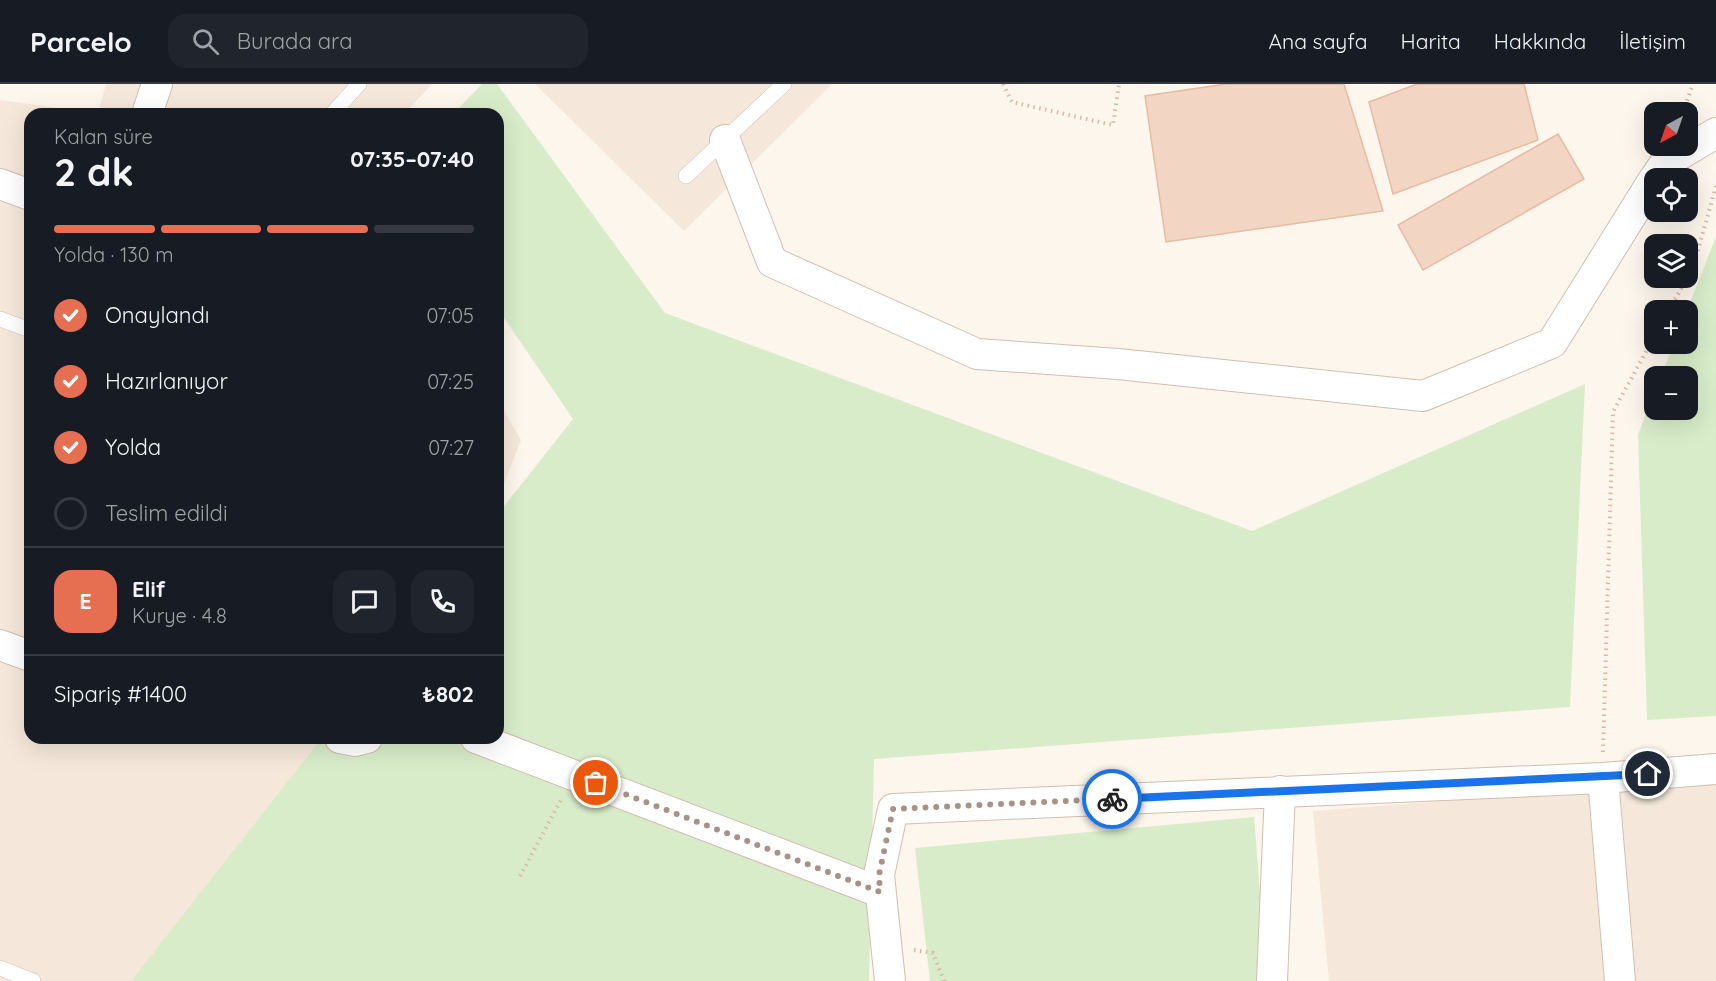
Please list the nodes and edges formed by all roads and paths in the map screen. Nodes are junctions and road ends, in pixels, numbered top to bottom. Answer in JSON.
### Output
{"nodes":[{"id":1,"x":157,"y":84,"type":"edge"},
{"id":2,"x":359,"y":84,"type":"edge"},
{"id":3,"x":784,"y":84,"type":"edge"},
{"id":4,"x":1003,"y":84,"type":"edge"},
{"id":5,"x":1119,"y":84,"type":"edge"},
{"id":6,"x":1693,"y":84,"type":"edge"},
{"id":7,"x":1687,"y":102,"type":"edge"},
{"id":8,"x":149,"y":108,"type":"edge"},
{"id":9,"x":337,"y":108,"type":"edge"},
{"id":10,"x":1716,"y":133,"type":"edge"},
{"id":11,"x":725,"y":140,"type":"junction"},
{"id":12,"x":1662,"y":168,"type":"edge"},
{"id":13,"x":686,"y":176,"type":"dead end"},
{"id":14,"x":0,"y":184,"type":"edge"},
{"id":15,"x":1716,"y":186,"type":"edge"},
{"id":16,"x":24,"y":193,"type":"edge"},
{"id":17,"x":1644,"y":197,"type":"edge"},
{"id":18,"x":1675,"y":300,"type":"edge"},
{"id":19,"x":0,"y":319,"type":"edge"},
{"id":20,"x":24,"y":328,"type":"edge"},
{"id":21,"x":1645,"y":354,"type":"edge"},
{"id":22,"x":0,"y":645,"type":"edge"},
{"id":23,"x":24,"y":654,"type":"edge"},
{"id":24,"x":492,"y":744,"type":"edge"},
{"id":25,"x":1716,"y":769,"type":"edge"},
{"id":26,"x":574,"y":775,"type":"junction"},
{"id":27,"x":1603,"y":778,"type":"junction"},
{"id":28,"x":1280,"y":791,"type":"junction"},
{"id":29,"x":520,"y":876,"type":"dead end"},
{"id":30,"x":880,"y":892,"type":"junction"},
{"id":31,"x":886,"y":945,"type":"junction"},
{"id":32,"x":0,"y":968,"type":"edge"},
{"id":33,"x":33,"y":981,"type":"edge"},
{"id":34,"x":890,"y":981,"type":"edge"},
{"id":35,"x":944,"y":981,"type":"edge"},
{"id":36,"x":1272,"y":981,"type":"edge"},
{"id":37,"x":1620,"y":981,"type":"edge"}],
"edges":[{"from":1,"to":8,"type":"street"},
{"from":2,"to":9,"type":"lane"},
{"from":3,"to":11,"type":"lane"},
{"from":4,"to":5,"type":"path"},
{"from":6,"to":7,"type":"path"},
{"from":10,"to":12,"type":"street"},
{"from":11,"to":13,"type":"lane"},
{"from":11,"to":17,"type":"street"},
{"from":14,"to":16,"type":"street"},
{"from":15,"to":18,"type":"path"},
{"from":19,"to":20,"type":"lane"},
{"from":21,"to":27,"type":"path"},
{"from":22,"to":23,"type":"street"},
{"from":24,"to":26,"type":"street"},
{"from":25,"to":27,"type":"street"},
{"from":26,"to":29,"type":"path"},
{"from":26,"to":30,"type":"street"},
{"from":27,"to":28,"type":"street"},
{"from":27,"to":37,"type":"street"},
{"from":28,"to":30,"type":"street"},
{"from":28,"to":36,"type":"street"},
{"from":30,"to":31,"type":"street"},
{"from":31,"to":34,"type":"street"},
{"from":31,"to":35,"type":"path"},
{"from":32,"to":33,"type":"lane"}]}
